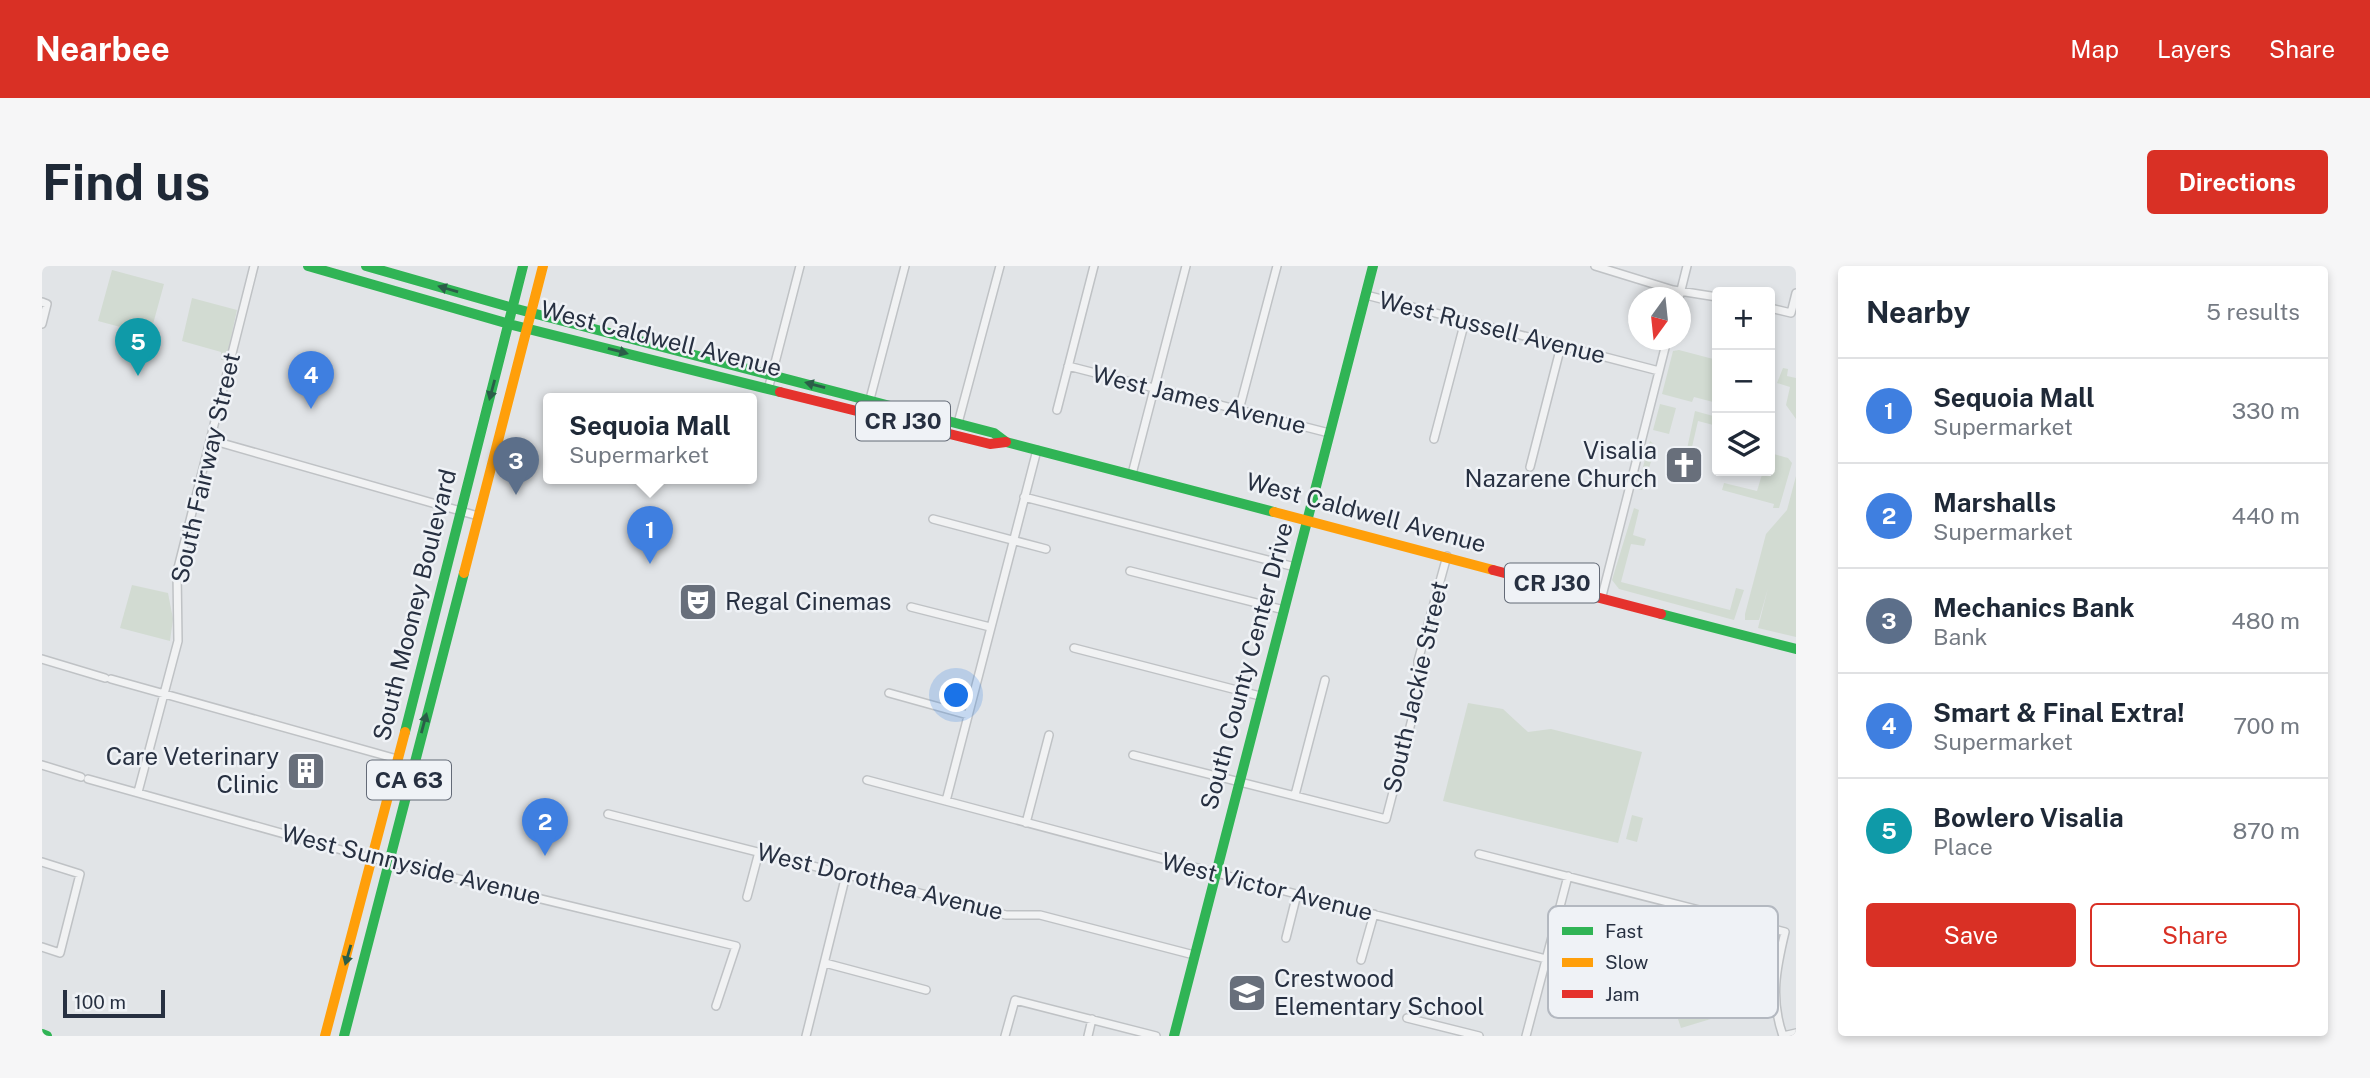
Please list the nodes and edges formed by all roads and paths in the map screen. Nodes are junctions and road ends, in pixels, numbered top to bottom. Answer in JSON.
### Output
{"nodes":[{"id":1,"x":254,"y":266,"type":"edge"},
{"id":2,"x":307,"y":266,"type":"edge"},
{"id":3,"x":366,"y":266,"type":"edge"},
{"id":4,"x":523,"y":266,"type":"edge"},
{"id":5,"x":543,"y":266,"type":"edge"},
{"id":6,"x":800,"y":266,"type":"edge"},
{"id":7,"x":905,"y":266,"type":"edge"},
{"id":8,"x":1000,"y":266,"type":"edge"},
{"id":9,"x":1094,"y":266,"type":"edge"},
{"id":10,"x":1186,"y":266,"type":"edge"},
{"id":11,"x":1277,"y":266,"type":"edge"},
{"id":12,"x":1374,"y":266,"type":"edge"},
{"id":13,"x":1595,"y":266,"type":"edge"},
{"id":14,"x":1687,"y":266,"type":"edge"},
{"id":15,"x":1656,"y":287,"type":"edge"},
{"id":16,"x":1681,"y":287,"type":"edge"},
{"id":17,"x":1796,"y":293,"type":"edge"},
{"id":18,"x":1366,"y":295,"type":"junction"},
{"id":19,"x":1691,"y":296,"type":"edge"},
{"id":20,"x":1712,"y":297,"type":"edge"},
{"id":21,"x":45,"y":303,"type":"edge"},
{"id":22,"x":513,"y":308,"type":"junction"},
{"id":23,"x":1775,"y":309,"type":"edge"},
{"id":24,"x":532,"y":312,"type":"junction"},
{"id":25,"x":1465,"y":321,"type":"junction"},
{"id":26,"x":42,"y":324,"type":"edge"},
{"id":27,"x":509,"y":324,"type":"junction"},
{"id":28,"x":528,"y":328,"type":"junction"},
{"id":29,"x":1561,"y":346,"type":"junction"},
{"id":30,"x":1664,"y":350,"type":"edge"},
{"id":31,"x":1068,"y":366,"type":"junction"},
{"id":32,"x":1659,"y":371,"type":"junction"},
{"id":33,"x":772,"y":374,"type":"junction"},
{"id":34,"x":769,"y":386,"type":"junction"},
{"id":35,"x":1154,"y":388,"type":"junction"},
{"id":36,"x":870,"y":399,"type":"junction"},
{"id":37,"x":1057,"y":410,"type":"dead end"},
{"id":38,"x":1239,"y":410,"type":"junction"},
{"id":39,"x":884,"y":416,"type":"junction"},
{"id":40,"x":958,"y":423,"type":"junction"},
{"id":41,"x":1329,"y":433,"type":"junction"},
{"id":42,"x":1434,"y":439,"type":"dead end"},
{"id":43,"x":211,"y":440,"type":"junction"},
{"id":44,"x":1006,"y":442,"type":"junction"},
{"id":45,"x":1037,"y":450,"type":"junction"},
{"id":46,"x":1530,"y":467,"type":"dead end"},
{"id":47,"x":1132,"y":474,"type":"junction"},
{"id":48,"x":1024,"y":497,"type":"junction"},
{"id":49,"x":461,"y":512,"type":"junction"},
{"id":50,"x":478,"y":516,"type":"junction"},
{"id":51,"x":933,"y":520,"type":"dead end"},
{"id":52,"x":1307,"y":520,"type":"junction"},
{"id":53,"x":1013,"y":540,"type":"junction"},
{"id":54,"x":1046,"y":549,"type":"dead end"},
{"id":55,"x":1447,"y":556,"type":"junction"},
{"id":56,"x":1295,"y":567,"type":"junction"},
{"id":57,"x":1130,"y":571,"type":"dead end"},
{"id":58,"x":1602,"y":596,"type":"junction"},
{"id":59,"x":911,"y":607,"type":"dead end"},
{"id":60,"x":1284,"y":610,"type":"junction"},
{"id":61,"x":990,"y":627,"type":"junction"},
{"id":62,"x":1074,"y":648,"type":"dead end"},
{"id":63,"x":1796,"y":649,"type":"edge"},
{"id":64,"x":42,"y":659,"type":"edge"},
{"id":65,"x":1325,"y":680,"type":"dead end"},
{"id":66,"x":888,"y":693,"type":"dead end"},
{"id":67,"x":163,"y":694,"type":"junction"},
{"id":68,"x":1260,"y":696,"type":"junction"},
{"id":69,"x":968,"y":715,"type":"junction"},
{"id":70,"x":1049,"y":735,"type":"dead end"},
{"id":71,"x":1133,"y":755,"type":"dead end"},
{"id":72,"x":397,"y":759,"type":"junction"},
{"id":73,"x":42,"y":765,"type":"edge"},
{"id":74,"x":867,"y":780,"type":"dead end"},
{"id":75,"x":1238,"y":780,"type":"junction"},
{"id":76,"x":138,"y":792,"type":"junction"},
{"id":77,"x":1295,"y":795,"type":"junction"},
{"id":78,"x":946,"y":801,"type":"junction"},
{"id":79,"x":608,"y":814,"type":"dead end"},
{"id":80,"x":1026,"y":823,"type":"junction"},
{"id":81,"x":759,"y":852,"type":"junction"},
{"id":82,"x":1479,"y":854,"type":"dead end"},
{"id":83,"x":373,"y":858,"type":"junction"},
{"id":84,"x":389,"y":860,"type":"junction"},
{"id":85,"x":42,"y":862,"type":"edge"},
{"id":86,"x":1216,"y":871,"type":"junction"},
{"id":87,"x":846,"y":875,"type":"junction"},
{"id":88,"x":1567,"y":876,"type":"junction"},
{"id":89,"x":1297,"y":894,"type":"junction"},
{"id":90,"x":747,"y":897,"type":"dead end"},
{"id":91,"x":1559,"y":906,"type":"edge"},
{"id":92,"x":1684,"y":906,"type":"edge"},
{"id":93,"x":1374,"y":914,"type":"junction"},
{"id":94,"x":1778,"y":930,"type":"edge"},
{"id":95,"x":1286,"y":938,"type":"dead end"},
{"id":96,"x":42,"y":947,"type":"edge"},
{"id":97,"x":1548,"y":951,"type":"edge"},
{"id":98,"x":1194,"y":955,"type":"junction"},
{"id":99,"x":1546,"y":959,"type":"junction"},
{"id":100,"x":1362,"y":960,"type":"dead end"},
{"id":101,"x":825,"y":962,"type":"junction"},
{"id":102,"x":1778,"y":971,"type":"edge"},
{"id":103,"x":926,"y":990,"type":"dead end"},
{"id":104,"x":716,"y":1006,"type":"dead end"},
{"id":105,"x":1407,"y":1018,"type":"dead end"},
{"id":106,"x":1777,"y":1018,"type":"edge"},
{"id":107,"x":1092,"y":1019,"type":"junction"},
{"id":108,"x":1796,"y":1033,"type":"edge"},
{"id":109,"x":42,"y":1034,"type":"edge"},
{"id":110,"x":47,"y":1036,"type":"edge"},
{"id":111,"x":325,"y":1036,"type":"edge"},
{"id":112,"x":344,"y":1036,"type":"edge"},
{"id":113,"x":806,"y":1036,"type":"edge"},
{"id":114,"x":1005,"y":1036,"type":"edge"},
{"id":115,"x":1088,"y":1036,"type":"edge"},
{"id":116,"x":1156,"y":1036,"type":"edge"},
{"id":117,"x":1174,"y":1036,"type":"edge"},
{"id":118,"x":1479,"y":1036,"type":"edge"},
{"id":119,"x":1526,"y":1036,"type":"edge"},
{"id":120,"x":1783,"y":1036,"type":"edge"}],
"edges":[{"from":1,"to":43,"type":"street","name":"South Fairway Street"},
{"from":2,"to":27,"type":"main road","name":"West Caldwell Avenue","number":"CR J30"},
{"from":22,"to":3,"type":"main road","name":"West Caldwell Avenue","number":"CR J30","one_way":true},
{"from":4,"to":22,"type":"main road","name":"South Mooney Boulevard","number":"CA 63"},
{"from":5,"to":24,"type":"main road","name":"South Mooney Boulevard","number":"CA 63"},
{"from":6,"to":33,"type":"street"},
{"from":7,"to":36,"type":"street"},
{"from":8,"to":40,"type":"street"},
{"from":9,"to":31,"type":"street"},
{"from":10,"to":35,"type":"street"},
{"from":11,"to":38,"type":"street"},
{"from":12,"to":18,"type":"main road","name":"South County Center Drive"},
{"from":13,"to":15,"type":"street"},
{"from":14,"to":16,"type":"street"},
{"from":17,"to":23,"type":"street"},
{"from":18,"to":25,"type":"street","name":"West Russell Avenue"},
{"from":18,"to":41,"type":"main road","name":"South County Center Drive"},
{"from":19,"to":20,"type":"street"},
{"from":21,"to":26,"type":"street"},
{"from":22,"to":24,"type":"main road","name":"West Caldwell Avenue","number":"CR J30"},
{"from":22,"to":27,"type":"main road","name":"South Mooney Boulevard","number":"CA 63"},
{"from":24,"to":28,"type":"main road","name":"South Mooney Boulevard","number":"CA 63"},
{"from":24,"to":33,"type":"main road","name":"West Caldwell Avenue","number":"CR J30"},
{"from":25,"to":29,"type":"street","name":"West Russell Avenue"},
{"from":25,"to":42,"type":"street"},
{"from":27,"to":28,"type":"main road","name":"West Caldwell Avenue","number":"CR J30"},
{"from":27,"to":49,"type":"main road","name":"South Mooney Boulevard","number":"CA 63","one_way":true},
{"from":28,"to":34,"type":"main road","name":"West Caldwell Avenue","number":"CR J30","one_way":true},
{"from":28,"to":50,"type":"main road","name":"South Mooney Boulevard","number":"CA 63"},
{"from":29,"to":32,"type":"street","name":"West Russell Avenue"},
{"from":29,"to":46,"type":"street"},
{"from":30,"to":32,"type":"street"},
{"from":31,"to":35,"type":"street","name":"West James Avenue"},
{"from":31,"to":37,"type":"street"},
{"from":32,"to":58,"type":"street"},
{"from":33,"to":34,"type":"street"},
{"from":36,"to":33,"type":"main road","name":"West Caldwell Avenue","number":"CR J30","one_way":true},
{"from":34,"to":39,"type":"main road","name":"West Caldwell Avenue","number":"CR J30"},
{"from":35,"to":38,"type":"street","name":"West James Avenue"},
{"from":35,"to":47,"type":"street"},
{"from":36,"to":40,"type":"main road","name":"West Caldwell Avenue","number":"CR J30"},
{"from":38,"to":41,"type":"street","name":"West James Avenue"},
{"from":39,"to":40,"type":"main road"},
{"from":39,"to":44,"type":"main road","name":"West Caldwell Avenue","number":"CR J30"},
{"from":40,"to":44,"type":"main road","name":"West Caldwell Avenue","number":"CR J30"},
{"from":41,"to":52,"type":"main road","name":"South County Center Drive"},
{"from":43,"to":49,"type":"street"},
{"from":43,"to":67,"type":"street","name":"South Fairway Street"},
{"from":44,"to":45,"type":"main road","name":"West Caldwell Avenue","number":"CR J30"},
{"from":45,"to":47,"type":"main road","name":"West Caldwell Avenue","number":"CR J30"},
{"from":45,"to":48,"type":"street"},
{"from":47,"to":52,"type":"main road","name":"West Caldwell Avenue","number":"CR J30"},
{"from":48,"to":53,"type":"street"},
{"from":48,"to":56,"type":"street"},
{"from":49,"to":50,"type":"street"},
{"from":49,"to":72,"type":"main road","name":"South Mooney Boulevard","number":"CA 63"},
{"from":84,"to":50,"type":"main road","name":"South Mooney Boulevard","number":"CA 63","one_way":true},
{"from":51,"to":53,"type":"street"},
{"from":52,"to":55,"type":"main road","name":"West Caldwell Avenue","number":"CR J30"},
{"from":52,"to":56,"type":"main road","name":"South County Center Drive"},
{"from":53,"to":54,"type":"street"},
{"from":53,"to":61,"type":"street"},
{"from":55,"to":58,"type":"main road","name":"West Caldwell Avenue","number":"CR J30"},
{"from":55,"to":77,"type":"street","name":"South Jackie Street"},
{"from":56,"to":60,"type":"main road","name":"South County Center Drive"},
{"from":57,"to":60,"type":"street"},
{"from":58,"to":63,"type":"main road","name":"West Caldwell Avenue","number":"CR J30"},
{"from":59,"to":61,"type":"street"},
{"from":60,"to":68,"type":"main road","name":"South County Center Drive"},
{"from":61,"to":69,"type":"street"},
{"from":62,"to":68,"type":"street"},
{"from":64,"to":67,"type":"street"},
{"from":65,"to":77,"type":"street"},
{"from":66,"to":69,"type":"street"},
{"from":67,"to":72,"type":"street"},
{"from":67,"to":76,"type":"street","name":"South Fairway Street"},
{"from":68,"to":75,"type":"main road","name":"South County Center Drive"},
{"from":69,"to":78,"type":"street"},
{"from":70,"to":80,"type":"street"},
{"from":71,"to":75,"type":"street"},
{"from":72,"to":83,"type":"main road","name":"South Mooney Boulevard","number":"CA 63"},
{"from":73,"to":76,"type":"street","name":"West Sunnyside Avenue"},
{"from":74,"to":78,"type":"street","name":"West Victor Avenue"},
{"from":75,"to":77,"type":"street"},
{"from":75,"to":86,"type":"main road","name":"South County Center Drive"},
{"from":76,"to":83,"type":"street","name":"West Sunnyside Avenue"},
{"from":78,"to":80,"type":"street","name":"West Victor Avenue"},
{"from":79,"to":81,"type":"street","name":"West Dorothea Avenue"},
{"from":80,"to":86,"type":"street","name":"West Victor Avenue"},
{"from":81,"to":87,"type":"street","name":"West Dorothea Avenue"},
{"from":81,"to":90,"type":"street"},
{"from":82,"to":88,"type":"street"},
{"from":83,"to":84,"type":"street","name":"West Sunnyside Avenue"},
{"from":83,"to":111,"type":"main road","name":"South Mooney Boulevard","number":"CA 63","one_way":true},
{"from":84,"to":104,"type":"street","name":"West Sunnyside Avenue"},
{"from":84,"to":112,"type":"main road","name":"South Mooney Boulevard","number":"CA 63"},
{"from":85,"to":96,"type":"street"},
{"from":86,"to":89,"type":"street","name":"West Victor Avenue"},
{"from":86,"to":98,"type":"main road","name":"South County Center Drive"},
{"from":87,"to":98,"type":"street","name":"West Dorothea Avenue"},
{"from":87,"to":101,"type":"street"},
{"from":88,"to":91,"type":"street"},
{"from":88,"to":92,"type":"street"},
{"from":89,"to":93,"type":"street","name":"West Victor Avenue"},
{"from":89,"to":95,"type":"street"},
{"from":93,"to":99,"type":"street","name":"West Victor Avenue"},
{"from":93,"to":100,"type":"street"},
{"from":94,"to":102,"type":"street"},
{"from":97,"to":99,"type":"street"},
{"from":98,"to":117,"type":"main road","name":"South County Center Drive"},
{"from":99,"to":119,"type":"street"},
{"from":101,"to":103,"type":"street"},
{"from":101,"to":113,"type":"street"},
{"from":105,"to":118,"type":"street"},
{"from":106,"to":120,"type":"street"},
{"from":107,"to":114,"type":"street"},
{"from":107,"to":115,"type":"street"},
{"from":107,"to":116,"type":"street"},
{"from":108,"to":120,"type":"street"},
{"from":109,"to":110,"type":"main road"}]}
